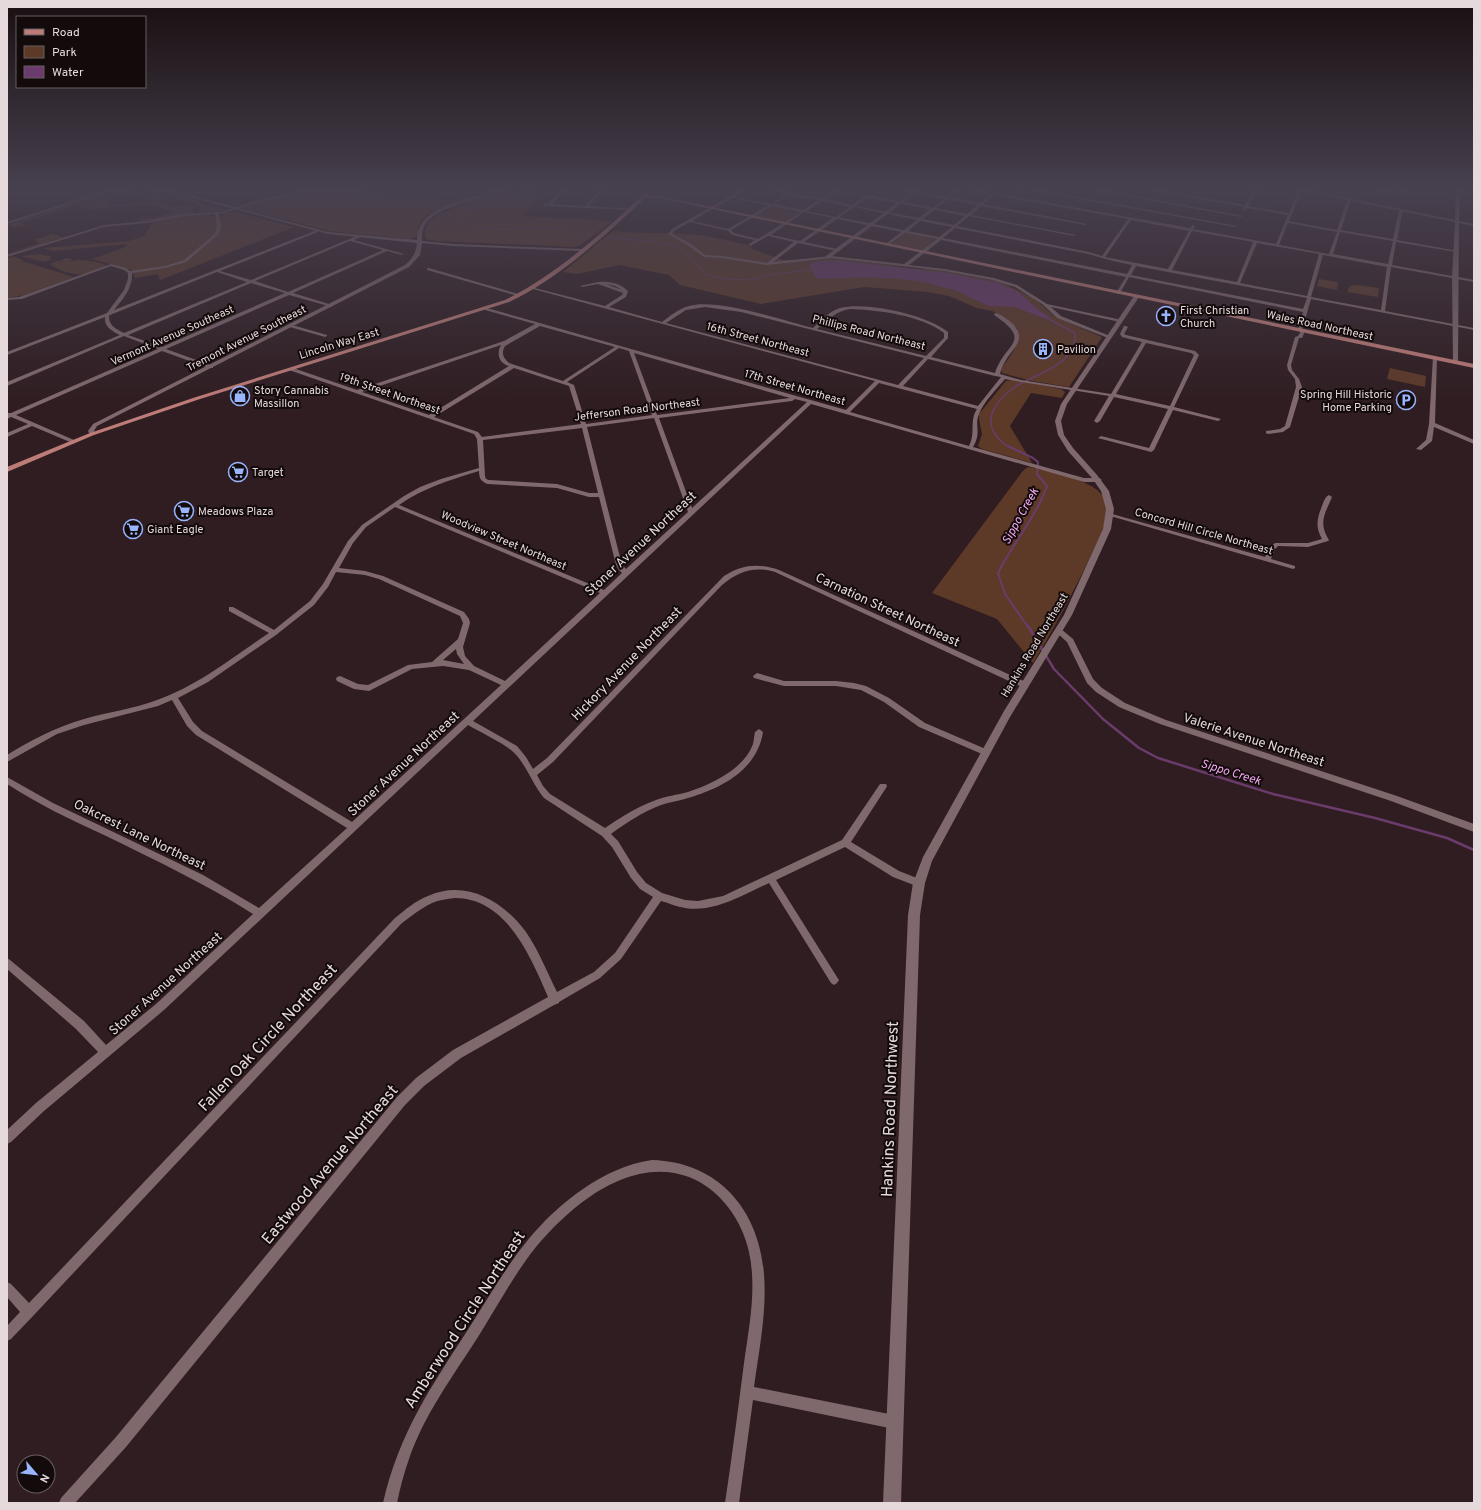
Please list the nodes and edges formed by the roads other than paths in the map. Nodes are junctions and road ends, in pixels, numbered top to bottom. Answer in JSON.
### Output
{"nodes":[{"id":1,"x":186,"y":260,"type":"edge"},
{"id":2,"x":243,"y":260,"type":"edge"},
{"id":3,"x":302,"y":260,"type":"edge"},
{"id":4,"x":363,"y":260,"type":"edge"},
{"id":5,"x":413,"y":260,"type":"edge"},
{"id":6,"x":568,"y":260,"type":"edge"},
{"id":7,"x":742,"y":260,"type":"edge"},
{"id":8,"x":773,"y":260,"type":"edge"},
{"id":9,"x":798,"y":260,"type":"edge"},
{"id":10,"x":857,"y":260,"type":"edge"},
{"id":11,"x":912,"y":260,"type":"edge"},
{"id":12,"x":964,"y":260,"type":"edge"},
{"id":13,"x":1049,"y":260,"type":"edge"},
{"id":14,"x":1119,"y":260,"type":"edge"},
{"id":15,"x":1174,"y":260,"type":"edge"},
{"id":16,"x":1248,"y":260,"type":"edge"},
{"id":17,"x":1319,"y":260,"type":"edge"},
{"id":18,"x":1360,"y":260,"type":"edge"},
{"id":19,"x":1391,"y":260,"type":"edge"},
{"id":20,"x":1456,"y":260,"type":"edge"},
{"id":21,"x":768,"y":264,"type":"junction"},
{"id":22,"x":1135,"y":264,"type":"junction"},
{"id":23,"x":904,"y":266,"type":"junction"},
{"id":24,"x":1390,"y":266,"type":"junction"},
{"id":25,"x":428,"y":270,"type":"dead end"},
{"id":26,"x":217,"y":271,"type":"junction"},
{"id":27,"x":1168,"y":271,"type":"junction"},
{"id":28,"x":129,"y":272,"type":"junction"},
{"id":29,"x":1128,"y":276,"type":"junction"},
{"id":30,"x":1455,"y":278,"type":"junction"},
{"id":31,"x":1474,"y":281,"type":"edge"},
{"id":32,"x":251,"y":282,"type":"junction"},
{"id":33,"x":1238,"y":284,"type":"junction"},
{"id":34,"x":582,"y":286,"type":"dead end"},
{"id":35,"x":531,"y":288,"type":"junction"},
{"id":36,"x":289,"y":293,"type":"junction"},
{"id":37,"x":1118,"y":293,"type":"junction"},
{"id":38,"x":520,"y":295,"type":"junction"},
{"id":39,"x":1136,"y":297,"type":"junction"},
{"id":40,"x":20,"y":298,"type":"junction"},
{"id":41,"x":1308,"y":298,"type":"junction"},
{"id":42,"x":7,"y":299,"type":"edge"},
{"id":43,"x":7,"y":303,"type":"edge"},
{"id":44,"x":1046,"y":304,"type":"junction"},
{"id":45,"x":330,"y":306,"type":"junction"},
{"id":46,"x":487,"y":308,"type":"junction"},
{"id":47,"x":604,"y":308,"type":"junction"},
{"id":48,"x":1305,"y":311,"type":"junction"},
{"id":49,"x":1383,"y":312,"type":"junction"},
{"id":50,"x":108,"y":314,"type":"junction"},
{"id":51,"x":996,"y":314,"type":"dead end"},
{"id":52,"x":1120,"y":320,"type":"junction"},
{"id":53,"x":663,"y":323,"type":"junction"},
{"id":54,"x":539,"y":324,"type":"junction"},
{"id":55,"x":292,"y":326,"type":"junction"},
{"id":56,"x":1456,"y":326,"type":"junction"},
{"id":57,"x":1126,"y":327,"type":"dead end"},
{"id":58,"x":814,"y":329,"type":"junction"},
{"id":59,"x":1474,"y":329,"type":"edge"},
{"id":60,"x":1300,"y":330,"type":"junction"},
{"id":61,"x":124,"y":335,"type":"junction"},
{"id":62,"x":325,"y":336,"type":"dead end"},
{"id":63,"x":1108,"y":337,"type":"junction"},
{"id":64,"x":1145,"y":341,"type":"junction"},
{"id":65,"x":506,"y":342,"type":"junction"},
{"id":66,"x":618,"y":346,"type":"junction"},
{"id":67,"x":162,"y":349,"type":"junction"},
{"id":68,"x":631,"y":350,"type":"junction"},
{"id":69,"x":7,"y":354,"type":"edge"},
{"id":70,"x":927,"y":357,"type":"junction"},
{"id":71,"x":1435,"y":358,"type":"junction"},
{"id":72,"x":1456,"y":362,"type":"junction"},
{"id":73,"x":513,"y":366,"type":"junction"},
{"id":74,"x":1474,"y":366,"type":"edge"},
{"id":75,"x":211,"y":367,"type":"junction"},
{"id":76,"x":291,"y":369,"type":"junction"},
{"id":77,"x":997,"y":375,"type":"junction"},
{"id":78,"x":1004,"y":377,"type":"junction"},
{"id":79,"x":564,"y":382,"type":"junction"},
{"id":80,"x":878,"y":382,"type":"junction"},
{"id":81,"x":7,"y":384,"type":"edge"},
{"id":82,"x":899,"y":387,"type":"junction"},
{"id":83,"x":1074,"y":390,"type":"junction"},
{"id":84,"x":356,"y":392,"type":"junction"},
{"id":85,"x":1113,"y":395,"type":"junction"},
{"id":86,"x":797,"y":398,"type":"junction"},
{"id":87,"x":810,"y":402,"type":"junction"},
{"id":88,"x":980,"y":408,"type":"junction"},
{"id":89,"x":1172,"y":408,"type":"junction"},
{"id":90,"x":847,"y":412,"type":"junction"},
{"id":91,"x":9,"y":415,"type":"edge"},
{"id":92,"x":654,"y":417,"type":"junction"},
{"id":93,"x":430,"y":418,"type":"junction"},
{"id":94,"x":1218,"y":419,"type":"dead end"},
{"id":95,"x":1097,"y":421,"type":"dead end"},
{"id":96,"x":32,"y":424,"type":"junction"},
{"id":97,"x":1432,"y":424,"type":"junction"},
{"id":98,"x":584,"y":426,"type":"junction"},
{"id":99,"x":1268,"y":432,"type":"dead end"},
{"id":100,"x":92,"y":434,"type":"junction"},
{"id":101,"x":7,"y":435,"type":"edge"},
{"id":102,"x":1101,"y":438,"type":"dead end"},
{"id":103,"x":480,"y":439,"type":"junction"},
{"id":104,"x":72,"y":441,"type":"junction"},
{"id":105,"x":1474,"y":442,"type":"edge"},
{"id":106,"x":970,"y":448,"type":"junction"},
{"id":107,"x":1419,"y":449,"type":"dead end"},
{"id":108,"x":481,"y":469,"type":"junction"},
{"id":109,"x":7,"y":470,"type":"edge"},
{"id":110,"x":1099,"y":480,"type":"junction"},
{"id":111,"x":601,"y":495,"type":"junction"},
{"id":112,"x":1329,"y":497,"type":"dead end"},
{"id":113,"x":394,"y":505,"type":"junction"},
{"id":114,"x":691,"y":513,"type":"junction"},
{"id":115,"x":1110,"y":515,"type":"junction"},
{"id":116,"x":1267,"y":560,"type":"junction"},
{"id":117,"x":1293,"y":567,"type":"dead end"},
{"id":118,"x":334,"y":570,"type":"junction"},
{"id":119,"x":737,"y":570,"type":"joint"},
{"id":120,"x":628,"y":573,"type":"junction"},
{"id":121,"x":606,"y":593,"type":"junction"},
{"id":122,"x":231,"y":609,"type":"dead end"},
{"id":123,"x":1059,"y":631,"type":"junction"},
{"id":124,"x":274,"y":633,"type":"junction"},
{"id":125,"x":461,"y":641,"type":"junction"},
{"id":126,"x":434,"y":663,"type":"junction"},
{"id":127,"x":471,"y":668,"type":"junction"},
{"id":128,"x":757,"y":676,"type":"dead end"},
{"id":129,"x":340,"y":679,"type":"dead end"},
{"id":130,"x":507,"y":685,"type":"junction"},
{"id":131,"x":1025,"y":685,"type":"junction"},
{"id":132,"x":174,"y":697,"type":"junction"},
{"id":133,"x":467,"y":722,"type":"junction"},
{"id":134,"x":759,"y":732,"type":"dead end"},
{"id":135,"x":995,"y":735,"type":"joint"},
{"id":136,"x":985,"y":752,"type":"junction"},
{"id":137,"x":7,"y":759,"type":"edge"},
{"id":138,"x":533,"y":774,"type":"junction"},
{"id":139,"x":7,"y":780,"type":"edge"},
{"id":140,"x":883,"y":786,"type":"dead end"},
{"id":141,"x":352,"y":827,"type":"junction"},
{"id":142,"x":1474,"y":828,"type":"edge"},
{"id":143,"x":605,"y":832,"type":"junction"},
{"id":144,"x":845,"y":843,"type":"junction"},
{"id":145,"x":771,"y":879,"type":"junction"},
{"id":146,"x":919,"y":883,"type":"junction"},
{"id":147,"x":659,"y":896,"type":"junction"},
{"id":148,"x":260,"y":914,"type":"junction"},
{"id":149,"x":7,"y":963,"type":"edge"},
{"id":150,"x":834,"y":980,"type":"dead end"},
{"id":151,"x":555,"y":1000,"type":"junction"},
{"id":152,"x":106,"y":1054,"type":"junction"},
{"id":153,"x":7,"y":1138,"type":"edge"},
{"id":154,"x":7,"y":1288,"type":"edge"},
{"id":155,"x":29,"y":1312,"type":"junction"},
{"id":156,"x":7,"y":1335,"type":"edge"},
{"id":157,"x":747,"y":1392,"type":"junction"},
{"id":158,"x":894,"y":1422,"type":"junction"},
{"id":159,"x":66,"y":1503,"type":"edge"},
{"id":160,"x":390,"y":1503,"type":"edge"},
{"id":161,"x":732,"y":1503,"type":"edge"},
{"id":162,"x":892,"y":1503,"type":"edge"}],
"edges":[{"from":1,"to":28,"type":"street"},
{"from":2,"to":26,"type":"street"},
{"from":3,"to":32,"type":"street"},
{"from":4,"to":36,"type":"street","name":"Vermont Avenue Southeast"},
{"from":5,"to":45,"type":"street","name":"Tremont Avenue Southeast"},
{"from":6,"to":35,"type":"main road","name":"Lincoln Way East"},
{"from":7,"to":21,"type":"street"},
{"from":8,"to":21,"type":"street"},
{"from":9,"to":21,"type":"street"},
{"from":10,"to":23,"type":"street"},
{"from":11,"to":23,"type":"street"},
{"from":12,"to":37,"type":"main road","name":"Wales Road Northeast"},
{"from":13,"to":29,"type":"street"},
{"from":14,"to":22,"type":"street"},
{"from":15,"to":27,"type":"street"},
{"from":16,"to":33,"type":"street"},
{"from":17,"to":41,"type":"street"},
{"from":18,"to":24,"type":"street"},
{"from":19,"to":24,"type":"street"},
{"from":20,"to":30,"type":"street"},
{"from":22,"to":27,"type":"street"},
{"from":22,"to":29,"type":"street"},
{"from":23,"to":44,"type":"street"},
{"from":24,"to":30,"type":"street"},
{"from":24,"to":49,"type":"street"},
{"from":25,"to":38,"type":"street"},
{"from":26,"to":32,"type":"street"},
{"from":26,"to":50,"type":"street"},
{"from":27,"to":33,"type":"street"},
{"from":28,"to":40,"type":"street"},
{"from":28,"to":50,"type":"street"},
{"from":29,"to":37,"type":"street"},
{"from":29,"to":48,"type":"street"},
{"from":30,"to":31,"type":"street"},
{"from":30,"to":56,"type":"street"},
{"from":32,"to":36,"type":"street"},
{"from":32,"to":61,"type":"street"},
{"from":33,"to":41,"type":"street"},
{"from":34,"to":47,"type":"street"},
{"from":35,"to":38,"type":"main road","name":"Lincoln Way East"},
{"from":35,"to":47,"type":"street","name":"16th Street Northeast"},
{"from":36,"to":45,"type":"street"},
{"from":36,"to":67,"type":"street","name":"Vermont Avenue Southeast"},
{"from":37,"to":39,"type":"main road","name":"Wales Road Northeast"},
{"from":38,"to":46,"type":"main road","name":"Lincoln Way East"},
{"from":39,"to":52,"type":"street","name":"Hankins Road Northeast"},
{"from":39,"to":60,"type":"main road","name":"Wales Road Northeast"},
{"from":40,"to":42,"type":"street"},
{"from":40,"to":43,"type":"street"},
{"from":41,"to":48,"type":"street"},
{"from":41,"to":49,"type":"street"},
{"from":44,"to":52,"type":"street"},
{"from":44,"to":63,"type":"street"},
{"from":45,"to":55,"type":"street","name":"Tremont Avenue Southeast"},
{"from":46,"to":54,"type":"street","name":"17th Street Northeast"},
{"from":46,"to":76,"type":"main road","name":"Lincoln Way East"},
{"from":47,"to":53,"type":"street","name":"16th Street Northeast"},
{"from":48,"to":60,"type":"street"},
{"from":49,"to":56,"type":"street"},
{"from":50,"to":61,"type":"street"},
{"from":50,"to":69,"type":"street"},
{"from":51,"to":77,"type":"street"},
{"from":52,"to":63,"type":"street","name":"Hankins Road Northeast"},
{"from":53,"to":58,"type":"street","name":"Phillips Road Northeast"},
{"from":53,"to":80,"type":"street","name":"16th Street Northeast"},
{"from":54,"to":65,"type":"street"},
{"from":54,"to":66,"type":"street","name":"17th Street Northeast"},
{"from":55,"to":62,"type":"street"},
{"from":55,"to":75,"type":"street","name":"Tremont Avenue Southeast"},
{"from":56,"to":59,"type":"street"},
{"from":56,"to":72,"type":"street"},
{"from":57,"to":64,"type":"street"},
{"from":58,"to":70,"type":"street","name":"Phillips Road Northeast"},
{"from":58,"to":70,"type":"street"},
{"from":60,"to":71,"type":"main road","name":"Wales Road Northeast"},
{"from":60,"to":99,"type":"street"},
{"from":61,"to":67,"type":"street"},
{"from":61,"to":81,"type":"street"},
{"from":63,"to":83,"type":"street","name":"Hankins Road Northeast"},
{"from":64,"to":85,"type":"street"},
{"from":64,"to":89,"type":"street"},
{"from":65,"to":73,"type":"street"},
{"from":65,"to":84,"type":"street"},
{"from":66,"to":68,"type":"street","name":"17th Street Northeast"},
{"from":66,"to":79,"type":"street"},
{"from":67,"to":75,"type":"street"},
{"from":67,"to":91,"type":"street","name":"Vermont Avenue Southeast"},
{"from":68,"to":86,"type":"street","name":"17th Street Northeast"},
{"from":68,"to":92,"type":"street"},
{"from":70,"to":77,"type":"street","name":"Phillips Road Northeast"},
{"from":70,"to":82,"type":"street"},
{"from":71,"to":72,"type":"main road","name":"Wales Road Northeast"},
{"from":71,"to":97,"type":"street"},
{"from":72,"to":74,"type":"main road","name":"Wales Road Northeast"},
{"from":73,"to":79,"type":"street"},
{"from":73,"to":93,"type":"street"},
{"from":75,"to":100,"type":"street","name":"Tremont Avenue Southeast"},
{"from":76,"to":84,"type":"street","name":"19th Street Northeast"},
{"from":76,"to":100,"type":"main road","name":"Lincoln Way East"},
{"from":77,"to":78,"type":"street","name":"Phillips Road Northeast"},
{"from":78,"to":83,"type":"street","name":"Phillips Road Northeast"},
{"from":78,"to":88,"type":"street"},
{"from":79,"to":98,"type":"street"},
{"from":80,"to":82,"type":"street","name":"16th Street Northeast"},
{"from":80,"to":90,"type":"street"},
{"from":82,"to":88,"type":"street","name":"16th Street Northeast"},
{"from":83,"to":85,"type":"street","name":"Phillips Road Northeast"},
{"from":83,"to":110,"type":"street","name":"Hankins Road Northeast"},
{"from":84,"to":93,"type":"street","name":"19th Street Northeast"},
{"from":85,"to":89,"type":"street","name":"Phillips Road Northeast"},
{"from":85,"to":95,"type":"street"},
{"from":86,"to":87,"type":"street","name":"17th Street Northeast"},
{"from":86,"to":92,"type":"street","name":"Jefferson Road Northeast"},
{"from":87,"to":90,"type":"street","name":"17th Street Northeast"},
{"from":87,"to":114,"type":"street","name":"Stoner Avenue Northeast"},
{"from":88,"to":106,"type":"street"},
{"from":89,"to":94,"type":"street","name":"Phillips Road Northeast"},
{"from":89,"to":102,"type":"street"},
{"from":90,"to":106,"type":"street","name":"17th Street Northeast"},
{"from":91,"to":96,"type":"street"},
{"from":92,"to":98,"type":"street","name":"Jefferson Road Northeast"},
{"from":92,"to":114,"type":"street"},
{"from":93,"to":103,"type":"street","name":"19th Street Northeast"},
{"from":96,"to":101,"type":"street"},
{"from":96,"to":104,"type":"street"},
{"from":97,"to":105,"type":"street"},
{"from":97,"to":107,"type":"street"},
{"from":98,"to":103,"type":"street","name":"Jefferson Road Northeast"},
{"from":98,"to":111,"type":"street"},
{"from":100,"to":104,"type":"main road","name":"Lincoln Way East"},
{"from":103,"to":108,"type":"street"},
{"from":104,"to":109,"type":"main road","name":"Lincoln Way East"},
{"from":106,"to":110,"type":"street","name":"17th Street Northeast"},
{"from":108,"to":111,"type":"street"},
{"from":108,"to":113,"type":"street"},
{"from":110,"to":115,"type":"street","name":"Hankins Road Northeast"},
{"from":111,"to":120,"type":"street"},
{"from":112,"to":116,"type":"street"},
{"from":113,"to":118,"type":"street"},
{"from":113,"to":121,"type":"street","name":"Woodview Street Northeast"},
{"from":114,"to":120,"type":"street","name":"Stoner Avenue Northeast"},
{"from":115,"to":116,"type":"street","name":"Concord Hill Circle Northeast"},
{"from":115,"to":123,"type":"street","name":"Hankins Road Northeast"},
{"from":116,"to":117,"type":"street","name":"Concord Hill Circle Northeast"},
{"from":118,"to":124,"type":"street"},
{"from":118,"to":125,"type":"street"},
{"from":119,"to":131,"type":"street","name":"Carnation Street Northeast"},
{"from":119,"to":138,"type":"street","name":"Hickory Avenue Northeast"},
{"from":120,"to":121,"type":"street","name":"Stoner Avenue Northeast"},
{"from":121,"to":130,"type":"street","name":"Stoner Avenue Northeast"},
{"from":122,"to":124,"type":"street"},
{"from":123,"to":131,"type":"street","name":"Hankins Road Northeast"},
{"from":123,"to":142,"type":"street","name":"Valerie Avenue Northeast"},
{"from":124,"to":132,"type":"street"},
{"from":125,"to":126,"type":"street"},
{"from":125,"to":127,"type":"street"},
{"from":126,"to":127,"type":"street"},
{"from":126,"to":129,"type":"street"},
{"from":127,"to":130,"type":"street"},
{"from":128,"to":136,"type":"street"},
{"from":130,"to":133,"type":"street","name":"Stoner Avenue Northeast"},
{"from":131,"to":135,"type":"street","name":"Hankins Road Northeast"},
{"from":132,"to":137,"type":"street"},
{"from":132,"to":141,"type":"street"},
{"from":133,"to":138,"type":"street"},
{"from":133,"to":141,"type":"street","name":"Stoner Avenue Northeast"},
{"from":134,"to":143,"type":"street"},
{"from":135,"to":136,"type":"street","name":"Hankins Road Northwest"},
{"from":136,"to":146,"type":"street","name":"Hankins Road Northwest"},
{"from":138,"to":143,"type":"street"},
{"from":139,"to":148,"type":"street","name":"Oakcrest Lane Northeast"},
{"from":140,"to":144,"type":"street"},
{"from":141,"to":148,"type":"street","name":"Stoner Avenue Northeast"},
{"from":143,"to":147,"type":"street"},
{"from":144,"to":145,"type":"street"},
{"from":144,"to":146,"type":"street"},
{"from":145,"to":147,"type":"street"},
{"from":145,"to":150,"type":"street"},
{"from":146,"to":158,"type":"street","name":"Hankins Road Northwest"},
{"from":147,"to":151,"type":"street","name":"Eastwood Avenue Northeast"},
{"from":148,"to":152,"type":"street","name":"Stoner Avenue Northeast"},
{"from":149,"to":152,"type":"street"},
{"from":151,"to":155,"type":"street","name":"Fallen Oak Circle Northeast"},
{"from":151,"to":159,"type":"street","name":"Eastwood Avenue Northeast"},
{"from":152,"to":153,"type":"street","name":"Stoner Avenue Northeast"},
{"from":154,"to":155,"type":"street"},
{"from":155,"to":156,"type":"street","name":"Fallen Oak Circle Northeast"},
{"from":157,"to":158,"type":"street"},
{"from":157,"to":160,"type":"street","name":"Amberwood Circle Northeast"},
{"from":157,"to":161,"type":"street","name":"Amberwood Circle Northeast"},
{"from":158,"to":162,"type":"street","name":"Hankins Road Northwest"}]}
